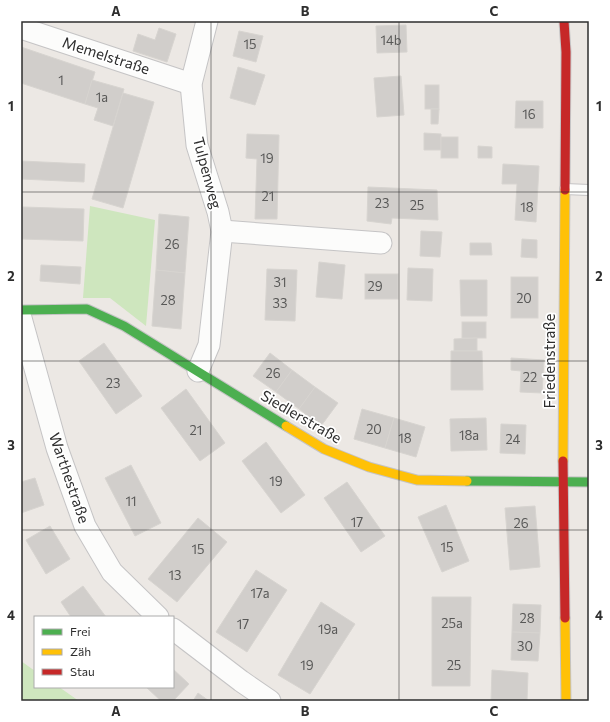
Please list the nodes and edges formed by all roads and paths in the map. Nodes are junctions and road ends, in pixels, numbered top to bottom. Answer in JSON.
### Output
{"nodes":[{"id":1,"x":207,"y":21,"type":"edge"},
{"id":2,"x":564,"y":21,"type":"edge"},
{"id":3,"x":21,"y":28,"type":"edge"},
{"id":4,"x":191,"y":84,"type":"junction"},
{"id":5,"x":565,"y":189,"type":"junction"},
{"id":6,"x":589,"y":190,"type":"edge"},
{"id":7,"x":222,"y":231,"type":"junction"},
{"id":8,"x":381,"y":243,"type":"dead end"},
{"id":9,"x":21,"y":310,"type":"edge"},
{"id":10,"x":21,"y":318,"type":"edge"},
{"id":11,"x":198,"y":371,"type":"junction"},
{"id":12,"x":564,"y":482,"type":"junction"},
{"id":13,"x":589,"y":482,"type":"edge"},
{"id":14,"x":157,"y":616,"type":"edge"},
{"id":15,"x":174,"y":630,"type":"edge"},
{"id":16,"x":270,"y":701,"type":"edge"},
{"id":17,"x":566,"y":701,"type":"edge"}],
"edges":[{"from":1,"to":4,"type":"street","name":"Tulpenweg"},
{"from":2,"to":5,"type":"street","name":"Friedenstraße"},
{"from":3,"to":4,"type":"street","name":"Memelstraße"},
{"from":4,"to":7,"type":"street","name":"Tulpenweg"},
{"from":5,"to":6,"type":"lane"},
{"from":5,"to":12,"type":"street","name":"Friedenstraße"},
{"from":7,"to":8,"type":"street"},
{"from":7,"to":11,"type":"street","name":"Tulpenweg"},
{"from":9,"to":11,"type":"street","name":"Siedlerstraße"},
{"from":10,"to":14,"type":"street","name":"Warthestraße"},
{"from":11,"to":12,"type":"street","name":"Siedlerstraße"},
{"from":12,"to":13,"type":"street","name":"Siedlerstraße"},
{"from":12,"to":17,"type":"street","name":"Friedenstraße"},
{"from":15,"to":16,"type":"street"}]}
